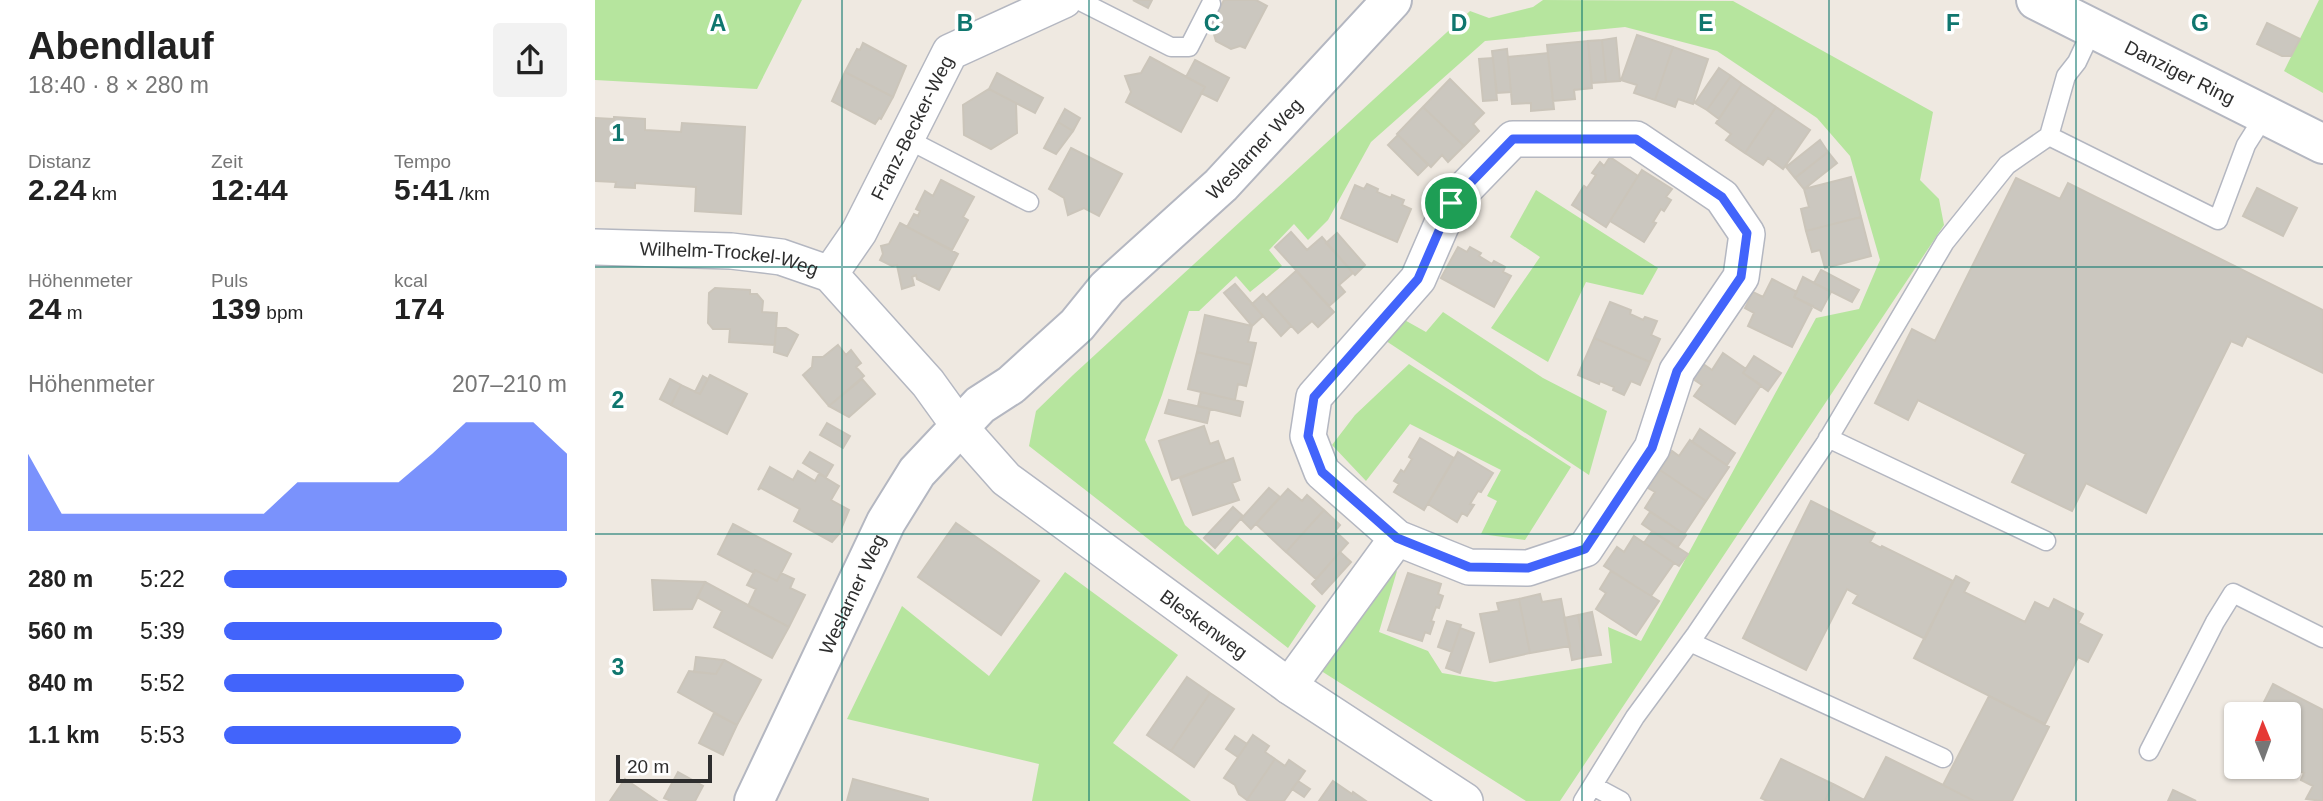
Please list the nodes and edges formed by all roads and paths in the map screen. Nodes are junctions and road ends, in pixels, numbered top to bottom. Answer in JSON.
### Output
{"nodes":[{"id":1,"x":1064,"y":0,"type":"edge"},
{"id":2,"x":1078,"y":0,"type":"edge"},
{"id":3,"x":1392,"y":0,"type":"edge"},
{"id":4,"x":2036,"y":0,"type":"edge"},
{"id":5,"x":1211,"y":4,"type":"dead end"},
{"id":6,"x":2093,"y":28,"type":"junction"},
{"id":7,"x":2265,"y":115,"type":"junction"},
{"id":8,"x":2049,"y":136,"type":"junction"},
{"id":9,"x":907,"y":139,"type":"junction"},
{"id":10,"x":2323,"y":144,"type":"edge"},
{"id":11,"x":1029,"y":202,"type":"dead end"},
{"id":12,"x":595,"y":247,"type":"edge"},
{"id":13,"x":831,"y":274,"type":"junction"},
{"id":14,"x":970,"y":416,"type":"junction"},
{"id":15,"x":1828,"y":438,"type":"junction"},
{"id":16,"x":1397,"y":538,"type":"junction"},
{"id":17,"x":2046,"y":541,"type":"dead end"},
{"id":18,"x":2323,"y":638,"type":"edge"},
{"id":19,"x":1690,"y":642,"type":"junction"},
{"id":20,"x":1289,"y":686,"type":"junction"},
{"id":21,"x":2149,"y":751,"type":"dead end"},
{"id":22,"x":1943,"y":758,"type":"dead end"},
{"id":23,"x":1588,"y":794,"type":"edge"},
{"id":24,"x":754,"y":801,"type":"edge"},
{"id":25,"x":1465,"y":801,"type":"edge"},
{"id":26,"x":1621,"y":801,"type":"edge"}],
"edges":[{"from":1,"to":9,"type":"street","name":"Franz-Becker-Weg"},
{"from":2,"to":5,"type":"lane"},
{"from":3,"to":14,"type":"street","name":"Weslarner Weg"},
{"from":4,"to":6,"type":"street","name":"Danziger Ring"},
{"from":6,"to":7,"type":"street","name":"Danziger Ring"},
{"from":6,"to":8,"type":"lane"},
{"from":7,"to":8,"type":"lane"},
{"from":7,"to":10,"type":"street","name":"Danziger Ring"},
{"from":8,"to":15,"type":"lane"},
{"from":9,"to":11,"type":"lane"},
{"from":9,"to":13,"type":"street","name":"Franz-Becker-Weg"},
{"from":12,"to":13,"type":"street","name":"Wilhelm-Trockel-Weg"},
{"from":13,"to":14,"type":"street","name":"Wilhelm-Trockel-Weg"},
{"from":14,"to":20,"type":"street","name":"Bleskenweg"},
{"from":14,"to":24,"type":"street","name":"Weslarner Weg"},
{"from":15,"to":17,"type":"lane"},
{"from":15,"to":19,"type":"lane"},
{"from":16,"to":16,"type":"street"},
{"from":16,"to":20,"type":"street"},
{"from":18,"to":21,"type":"lane"},
{"from":19,"to":22,"type":"lane"},
{"from":19,"to":23,"type":"lane"},
{"from":20,"to":25,"type":"street","name":"Bleskenweg"},
{"from":23,"to":26,"type":"lane"}]}
